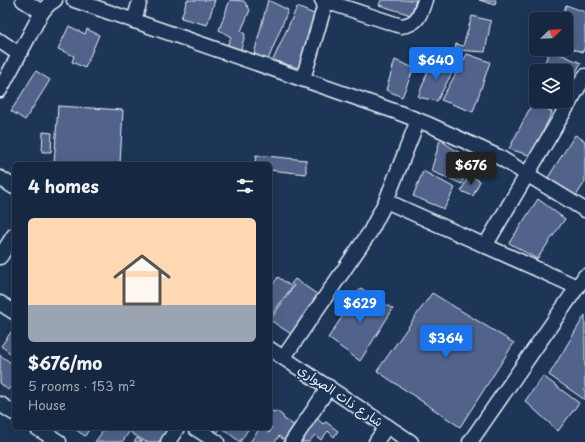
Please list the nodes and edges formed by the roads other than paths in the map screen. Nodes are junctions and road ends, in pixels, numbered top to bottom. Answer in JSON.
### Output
{"nodes":[{"id":1,"x":23,"y":0,"type":"edge"},
{"id":2,"x":55,"y":0,"type":"edge"},
{"id":3,"x":74,"y":0,"type":"edge"},
{"id":4,"x":140,"y":0,"type":"edge"},
{"id":5,"x":425,"y":0,"type":"edge"},
{"id":6,"x":324,"y":1,"type":"edge"},
{"id":7,"x":42,"y":12,"type":"junction"},
{"id":8,"x":134,"y":21,"type":"junction"},
{"id":9,"x":0,"y":41,"type":"edge"},
{"id":10,"x":19,"y":54,"type":"junction"},
{"id":11,"x":585,"y":76,"type":"edge"},
{"id":12,"x":303,"y":80,"type":"junction"},
{"id":13,"x":0,"y":90,"type":"edge"},
{"id":14,"x":418,"y":120,"type":"junction"},
{"id":15,"x":528,"y":175,"type":"junction"},
{"id":16,"x":0,"y":178,"type":"edge"},
{"id":17,"x":12,"y":186,"type":"edge"},
{"id":18,"x":386,"y":201,"type":"junction"},
{"id":19,"x":585,"y":210,"type":"edge"},
{"id":20,"x":12,"y":239,"type":"edge"},
{"id":21,"x":485,"y":246,"type":"junction"},
{"id":22,"x":0,"y":257,"type":"edge"},
{"id":23,"x":581,"y":282,"type":"edge"},
{"id":24,"x":0,"y":303,"type":"edge"},
{"id":25,"x":12,"y":311,"type":"edge"},
{"id":26,"x":272,"y":349,"type":"edge"},
{"id":27,"x":284,"y":357,"type":"junction"},
{"id":28,"x":329,"y":387,"type":"junction"},
{"id":29,"x":0,"y":404,"type":"edge"},
{"id":30,"x":12,"y":412,"type":"edge"},
{"id":31,"x":386,"y":426,"type":"junction"},
{"id":32,"x":40,"y":430,"type":"edge"},
{"id":33,"x":176,"y":430,"type":"edge"},
{"id":34,"x":198,"y":430,"type":"edge"},
{"id":35,"x":59,"y":442,"type":"edge"},
{"id":36,"x":168,"y":442,"type":"edge"},
{"id":37,"x":217,"y":442,"type":"edge"},
{"id":38,"x":292,"y":442,"type":"edge"},
{"id":39,"x":376,"y":442,"type":"edge"},
{"id":40,"x":411,"y":442,"type":"edge"},
{"id":41,"x":470,"y":442,"type":"edge"}],
"edges":[{"from":1,"to":7,"type":"street"},
{"from":2,"to":7,"type":"street"},
{"from":3,"to":8,"type":"street"},
{"from":4,"to":8,"type":"street"},
{"from":5,"to":6,"type":"street"},
{"from":6,"to":12,"type":"street"},
{"from":7,"to":10,"type":"street"},
{"from":8,"to":12,"type":"street"},
{"from":9,"to":10,"type":"street"},
{"from":10,"to":13,"type":"street"},
{"from":11,"to":15,"type":"street"},
{"from":12,"to":14,"type":"street"},
{"from":14,"to":15,"type":"street"},
{"from":14,"to":18,"type":"street"},
{"from":15,"to":19,"type":"street"},
{"from":15,"to":21,"type":"street"},
{"from":16,"to":17,"type":"street"},
{"from":18,"to":21,"type":"street"},
{"from":18,"to":27,"type":"street"},
{"from":20,"to":22,"type":"street"},
{"from":21,"to":23,"type":"street"},
{"from":23,"to":41,"type":"street"},
{"from":24,"to":25,"type":"street"},
{"from":26,"to":27,"type":"street","name":"شارع ذات الصواري"},
{"from":27,"to":28,"type":"street","name":"شارع ذات الصواري"},
{"from":28,"to":31,"type":"street","name":"شارع ذات الصواري"},
{"from":28,"to":38,"type":"street"},
{"from":29,"to":30,"type":"street"},
{"from":31,"to":39,"type":"street"},
{"from":31,"to":40,"type":"street","name":"شارع ذات الصواري"},
{"from":32,"to":35,"type":"street"},
{"from":33,"to":36,"type":"street"},
{"from":34,"to":37,"type":"street"}]}
